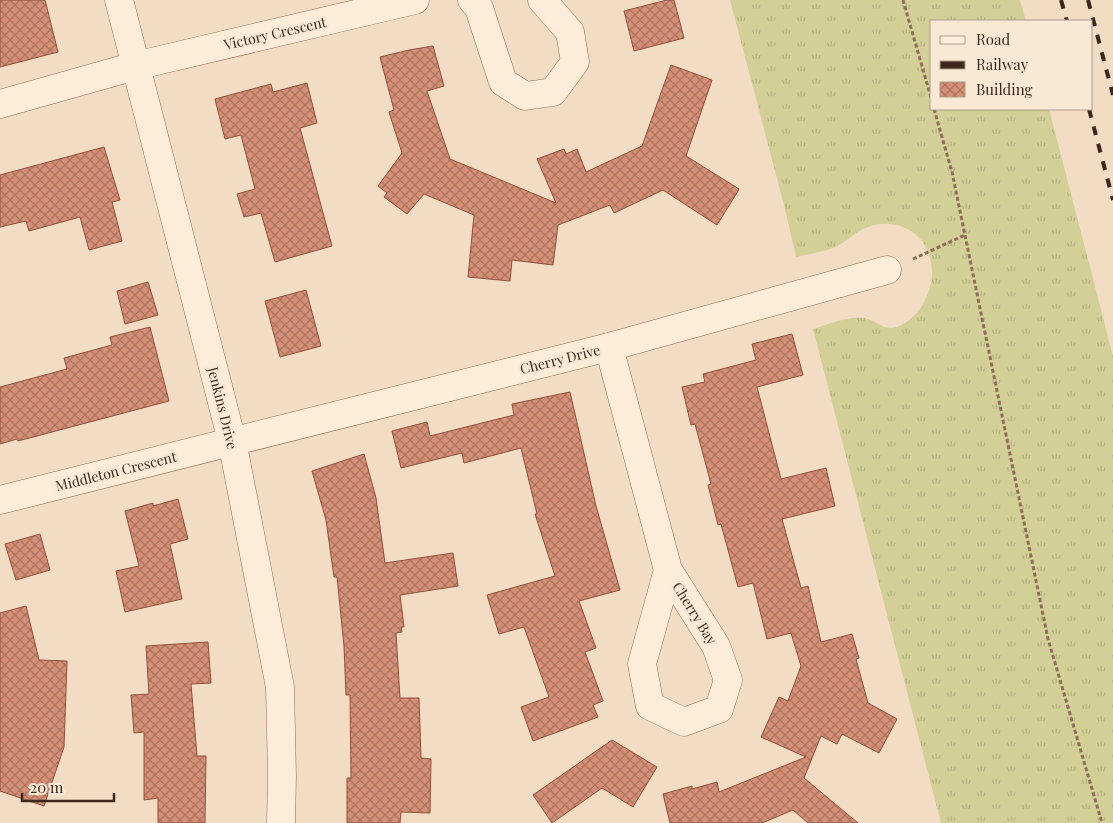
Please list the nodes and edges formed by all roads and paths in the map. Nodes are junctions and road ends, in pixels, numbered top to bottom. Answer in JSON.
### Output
{"nodes":[{"id":1,"x":118,"y":0,"type":"edge"},
{"id":2,"x":415,"y":0,"type":"edge"},
{"id":3,"x":472,"y":0,"type":"edge"},
{"id":4,"x":542,"y":0,"type":"edge"},
{"id":5,"x":903,"y":0,"type":"edge"},
{"id":6,"x":135,"y":66,"type":"junction"},
{"id":7,"x":930,"y":95,"type":"edge"},
{"id":8,"x":0,"y":104,"type":"edge"},
{"id":9,"x":934,"y":110,"type":"edge"},
{"id":10,"x":965,"y":235,"type":"junction"},
{"id":11,"x":887,"y":270,"type":"joint"},
{"id":12,"x":609,"y":347,"type":"junction"},
{"id":13,"x":232,"y":441,"type":"junction"},
{"id":14,"x":0,"y":500,"type":"edge"},
{"id":15,"x":668,"y":570,"type":"junction"},
{"id":16,"x":281,"y":823,"type":"edge"},
{"id":17,"x":1102,"y":823,"type":"edge"}],
"edges":[{"from":1,"to":6,"type":"street","name":"Jenkins Drive"},
{"from":2,"to":6,"type":"street","name":"Victory Crescent"},
{"from":3,"to":4,"type":"street"},
{"from":5,"to":7,"type":"path"},
{"from":6,"to":8,"type":"street","name":"Victory Crescent"},
{"from":6,"to":13,"type":"street","name":"Jenkins Drive"},
{"from":9,"to":10,"type":"path"},
{"from":10,"to":11,"type":"path"},
{"from":10,"to":17,"type":"path"},
{"from":11,"to":12,"type":"street","name":"Cherry Drive"},
{"from":12,"to":13,"type":"street","name":"Cherry Drive"},
{"from":12,"to":15,"type":"street","name":"Cherry Bay"},
{"from":13,"to":14,"type":"street","name":"Middleton Crescent"},
{"from":13,"to":16,"type":"street","name":"Jenkins Drive"},
{"from":15,"to":15,"type":"street","name":"Cherry Bay"}]}
